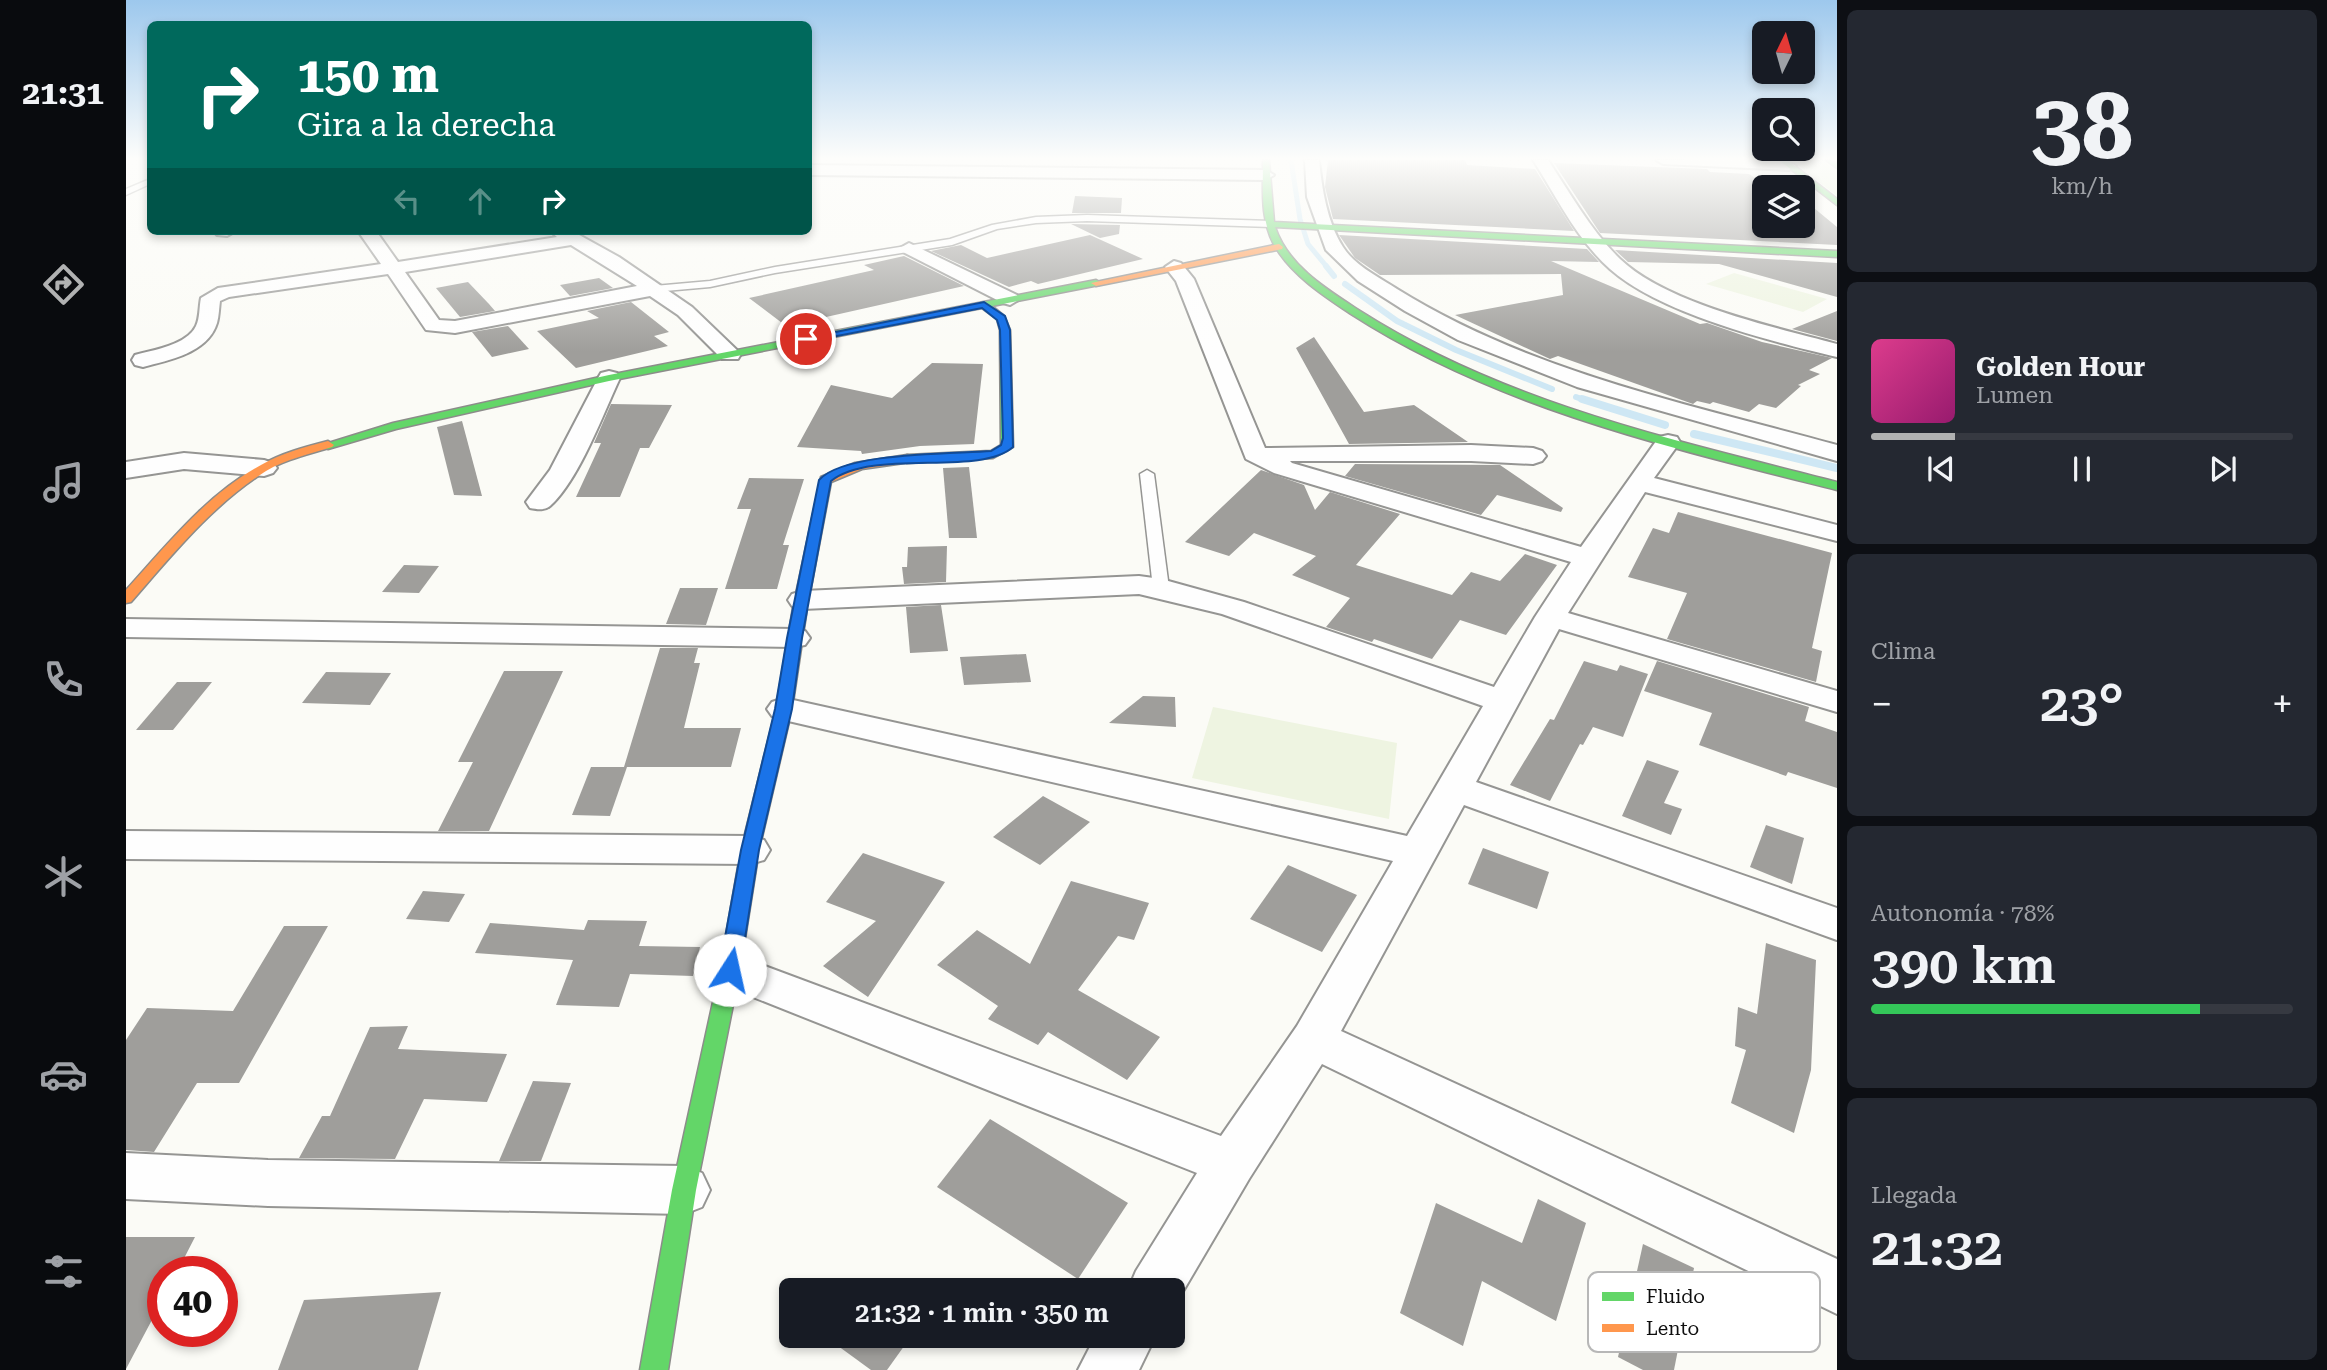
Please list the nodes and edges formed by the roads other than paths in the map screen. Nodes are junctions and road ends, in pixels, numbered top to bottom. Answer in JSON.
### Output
{"nodes":[{"id":1,"x":1009,"y":224,"type":"edge"},
{"id":2,"x":1243,"y":224,"type":"edge"},
{"id":3,"x":1319,"y":224,"type":"edge"},
{"id":4,"x":1585,"y":224,"type":"edge"},
{"id":5,"x":1271,"y":225,"type":"junction"},
{"id":6,"x":1319,"y":227,"type":"junction"},
{"id":7,"x":370,"y":235,"type":"edge"},
{"id":8,"x":567,"y":235,"type":"edge"},
{"id":9,"x":1597,"y":241,"type":"junction"},
{"id":10,"x":1279,"y":247,"type":"junction"},
{"id":11,"x":909,"y":248,"type":"junction"},
{"id":12,"x":1837,"y":254,"type":"edge"},
{"id":13,"x":1174,"y":267,"type":"junction"},
{"id":14,"x":391,"y":269,"type":"junction"},
{"id":15,"x":654,"y":289,"type":"junction"},
{"id":16,"x":1010,"y":299,"type":"junction"},
{"id":17,"x":984,"y":304,"type":"junction"},
{"id":18,"x":1837,"y":351,"type":"edge"},
{"id":19,"x":730,"y":354,"type":"junction"},
{"id":20,"x":134,"y":365,"type":"edge"},
{"id":21,"x":608,"y":379,"type":"junction"},
{"id":22,"x":1668,"y":442,"type":"junction"},
{"id":23,"x":1837,"y":453,"type":"edge"},
{"id":24,"x":1255,"y":454,"type":"junction"},
{"id":25,"x":1533,"y":456,"type":"dead end"},
{"id":26,"x":264,"y":468,"type":"junction"},
{"id":27,"x":126,"y":470,"type":"edge"},
{"id":28,"x":1147,"y":474,"type":"dead end"},
{"id":29,"x":1638,"y":482,"type":"junction"},
{"id":30,"x":1837,"y":486,"type":"edge"},
{"id":31,"x":539,"y":502,"type":"dead end"},
{"id":32,"x":1837,"y":533,"type":"edge"},
{"id":33,"x":1590,"y":559,"type":"junction"},
{"id":34,"x":1161,"y":588,"type":"junction"},
{"id":35,"x":126,"y":600,"type":"edge"},
{"id":36,"x":803,"y":600,"type":"junction"},
{"id":37,"x":1550,"y":617,"type":"junction"},
{"id":38,"x":126,"y":628,"type":"edge"},
{"id":39,"x":794,"y":638,"type":"junction"},
{"id":40,"x":1501,"y":701,"type":"junction"},
{"id":41,"x":1837,"y":702,"type":"edge"},
{"id":42,"x":784,"y":709,"type":"junction"},
{"id":43,"x":1455,"y":788,"type":"junction"},
{"id":44,"x":126,"y":845,"type":"edge"},
{"id":45,"x":750,"y":850,"type":"junction"},
{"id":46,"x":1416,"y":852,"type":"junction"},
{"id":47,"x":1837,"y":924,"type":"edge"},
{"id":48,"x":730,"y":970,"type":"junction"},
{"id":49,"x":1313,"y":1039,"type":"junction"},
{"id":50,"x":1231,"y":1163,"type":"junction"},
{"id":51,"x":126,"y":1176,"type":"edge"},
{"id":52,"x":684,"y":1190,"type":"junction"},
{"id":53,"x":1805,"y":1272,"type":"edge"},
{"id":54,"x":1162,"y":1278,"type":"edge"},
{"id":55,"x":1820,"y":1279,"type":"edge"},
{"id":56,"x":1837,"y":1287,"type":"edge"},
{"id":57,"x":1120,"y":1348,"type":"edge"},
{"id":58,"x":654,"y":1370,"type":"edge"},
{"id":59,"x":1107,"y":1370,"type":"edge"}],
"edges":[{"from":1,"to":11,"type":"lane"},
{"from":2,"to":5,"type":"lane"},
{"from":3,"to":6,"type":"street"},
{"from":4,"to":9,"type":"street"},
{"from":5,"to":6,"type":"street"},
{"from":5,"to":10,"type":"street"},
{"from":6,"to":9,"type":"street"},
{"from":6,"to":23,"type":"street"},
{"from":7,"to":14,"type":"street"},
{"from":8,"to":14,"type":"street"},
{"from":8,"to":15,"type":"street"},
{"from":9,"to":12,"type":"street"},
{"from":9,"to":18,"type":"street"},
{"from":10,"to":13,"type":"street"},
{"from":10,"to":22,"type":"street"},
{"from":11,"to":15,"type":"lane"},
{"from":11,"to":16,"type":"street"},
{"from":13,"to":16,"type":"street"},
{"from":13,"to":24,"type":"street"},
{"from":14,"to":15,"type":"street"},
{"from":14,"to":20,"type":"street"},
{"from":15,"to":19,"type":"street"},
{"from":16,"to":17,"type":"street"},
{"from":17,"to":19,"type":"street"},
{"from":17,"to":36,"type":"street"},
{"from":19,"to":21,"type":"street"},
{"from":21,"to":26,"type":"street"},
{"from":21,"to":31,"type":"street"},
{"from":22,"to":29,"type":"street"},
{"from":22,"to":30,"type":"street"},
{"from":24,"to":25,"type":"street"},
{"from":24,"to":33,"type":"street"},
{"from":26,"to":27,"type":"street"},
{"from":26,"to":35,"type":"street"},
{"from":28,"to":34,"type":"lane"},
{"from":29,"to":32,"type":"street"},
{"from":29,"to":33,"type":"street"},
{"from":33,"to":37,"type":"street"},
{"from":34,"to":36,"type":"street"},
{"from":34,"to":40,"type":"street"},
{"from":36,"to":39,"type":"street"},
{"from":37,"to":40,"type":"street"},
{"from":37,"to":41,"type":"street"},
{"from":38,"to":39,"type":"street"},
{"from":39,"to":42,"type":"street"},
{"from":40,"to":43,"type":"street"},
{"from":42,"to":45,"type":"street"},
{"from":42,"to":46,"type":"street"},
{"from":43,"to":46,"type":"street"},
{"from":43,"to":47,"type":"street"},
{"from":44,"to":45,"type":"street"},
{"from":45,"to":48,"type":"street"},
{"from":46,"to":49,"type":"street"},
{"from":48,"to":50,"type":"street"},
{"from":48,"to":52,"type":"street"},
{"from":49,"to":50,"type":"street"},
{"from":49,"to":53,"type":"street"},
{"from":50,"to":54,"type":"street"},
{"from":51,"to":52,"type":"street"},
{"from":52,"to":58,"type":"street"},
{"from":55,"to":56,"type":"street"},
{"from":57,"to":59,"type":"street"}]}
